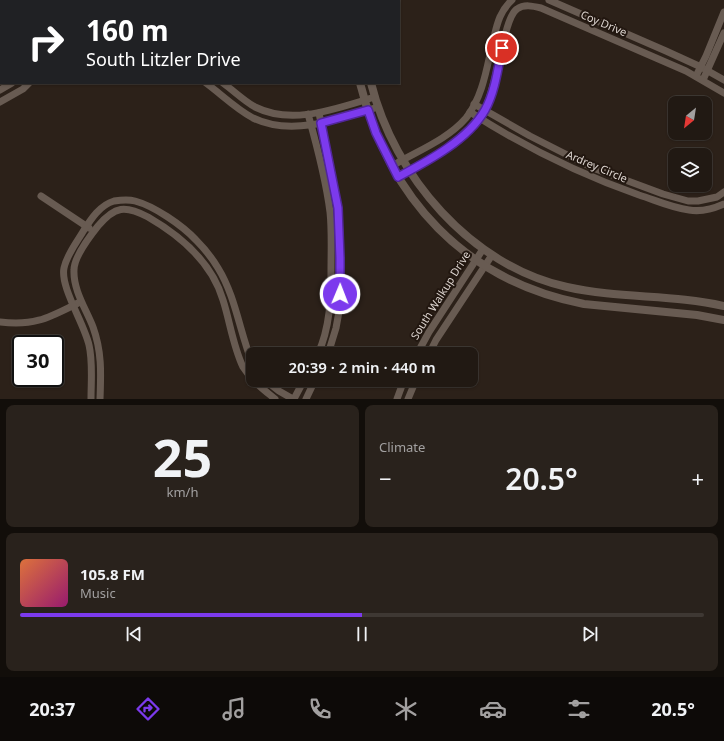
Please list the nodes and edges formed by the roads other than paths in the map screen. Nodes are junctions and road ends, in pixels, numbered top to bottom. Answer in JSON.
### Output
{"nodes":[{"id":1,"x":549,"y":0,"type":"edge"},
{"id":2,"x":510,"y":1,"type":"edge"},
{"id":3,"x":516,"y":9,"type":"junction"},
{"id":4,"x":724,"y":12,"type":"edge"},
{"id":5,"x":724,"y":33,"type":"edge"},
{"id":6,"x":704,"y":69,"type":"junction"},
{"id":7,"x":696,"y":76,"type":"junction"},
{"id":8,"x":703,"y":80,"type":"junction"},
{"id":9,"x":724,"y":80,"type":"edge"},
{"id":10,"x":10,"y":84,"type":"edge"},
{"id":11,"x":28,"y":84,"type":"edge"},
{"id":12,"x":207,"y":84,"type":"edge"},
{"id":13,"x":224,"y":84,"type":"edge"},
{"id":14,"x":360,"y":84,"type":"edge"},
{"id":15,"x":371,"y":84,"type":"edge"},
{"id":16,"x":0,"y":90,"type":"edge"},
{"id":17,"x":724,"y":93,"type":"edge"},
{"id":18,"x":375,"y":97,"type":"junction"},
{"id":19,"x":364,"y":100,"type":"junction"},
{"id":20,"x":0,"y":102,"type":"edge"},
{"id":21,"x":474,"y":104,"type":"junction"},
{"id":22,"x":378,"y":107,"type":"junction"},
{"id":23,"x":368,"y":110,"type":"junction"},
{"id":24,"x":485,"y":110,"type":"junction"},
{"id":25,"x":470,"y":112,"type":"junction"},
{"id":26,"x":318,"y":113,"type":"junction"},
{"id":27,"x":308,"y":114,"type":"junction"},
{"id":28,"x":479,"y":118,"type":"junction"},
{"id":29,"x":321,"y":123,"type":"junction"},
{"id":30,"x":311,"y":125,"type":"junction"},
{"id":31,"x":403,"y":159,"type":"junction"},
{"id":32,"x":392,"y":166,"type":"junction"},
{"id":33,"x":410,"y":170,"type":"junction"},
{"id":34,"x":398,"y":177,"type":"junction"},
{"id":35,"x":724,"y":192,"type":"edge"},
{"id":36,"x":41,"y":196,"type":"dead end"},
{"id":37,"x":724,"y":204,"type":"edge"},
{"id":38,"x":87,"y":226,"type":"junction"},
{"id":39,"x":94,"y":231,"type":"junction"},
{"id":40,"x":483,"y":249,"type":"junction"},
{"id":41,"x":492,"y":255,"type":"junction"},
{"id":42,"x":476,"y":260,"type":"junction"},
{"id":43,"x":485,"y":266,"type":"junction"},
{"id":44,"x":82,"y":302,"type":"junction"},
{"id":45,"x":74,"y":305,"type":"junction"},
{"id":46,"x":724,"y":306,"type":"edge"},
{"id":47,"x":724,"y":320,"type":"edge"},
{"id":48,"x":0,"y":322,"type":"edge"},
{"id":49,"x":246,"y":347,"type":"edge"},
{"id":50,"x":320,"y":347,"type":"edge"},
{"id":51,"x":330,"y":347,"type":"edge"},
{"id":52,"x":421,"y":347,"type":"edge"},
{"id":53,"x":432,"y":347,"type":"edge"},
{"id":54,"x":274,"y":387,"type":"edge"},
{"id":55,"x":300,"y":387,"type":"edge"},
{"id":56,"x":312,"y":387,"type":"edge"},
{"id":57,"x":401,"y":387,"type":"edge"},
{"id":58,"x":413,"y":387,"type":"edge"},
{"id":59,"x":91,"y":399,"type":"edge"},
{"id":60,"x":100,"y":399,"type":"edge"},
{"id":61,"x":275,"y":399,"type":"edge"},
{"id":62,"x":293,"y":399,"type":"edge"},
{"id":63,"x":306,"y":399,"type":"edge"},
{"id":64,"x":397,"y":399,"type":"edge"},
{"id":65,"x":408,"y":399,"type":"edge"}],
"edges":[{"from":1,"to":6,"type":"street","name":"Coy Drive"},
{"from":2,"to":3,"type":"street"},
{"from":2,"to":21,"type":"street"},
{"from":3,"to":7,"type":"street","name":"Coy Drive"},
{"from":3,"to":24,"type":"street"},
{"from":4,"to":6,"type":"street"},
{"from":5,"to":6,"type":"street"},
{"from":6,"to":7,"type":"street"},
{"from":6,"to":8,"type":"street"},
{"from":6,"to":9,"type":"street","name":"Coy Drive"},
{"from":7,"to":8,"type":"street","name":"Coy Drive"},
{"from":8,"to":17,"type":"street","name":"Coy Drive"},
{"from":10,"to":16,"type":"street"},
{"from":11,"to":20,"type":"street"},
{"from":12,"to":30,"type":"street"},
{"from":13,"to":27,"type":"street"},
{"from":14,"to":19,"type":"street"},
{"from":15,"to":18,"type":"street"},
{"from":18,"to":19,"type":"street"},
{"from":18,"to":22,"type":"street"},
{"from":19,"to":23,"type":"street"},
{"from":19,"to":26,"type":"street"},
{"from":21,"to":24,"type":"street","name":"Ardrey Circle"},
{"from":21,"to":25,"type":"street"},
{"from":22,"to":23,"type":"street"},
{"from":22,"to":31,"type":"street"},
{"from":23,"to":29,"type":"street"},
{"from":23,"to":32,"type":"street"},
{"from":24,"to":28,"type":"street"},
{"from":24,"to":35,"type":"street","name":"Ardrey Circle"},
{"from":25,"to":28,"type":"street","name":"Ardrey Circle"},
{"from":25,"to":31,"type":"street"},
{"from":26,"to":27,"type":"street"},
{"from":26,"to":29,"type":"street"},
{"from":27,"to":30,"type":"street"},
{"from":28,"to":33,"type":"street"},
{"from":28,"to":37,"type":"street","name":"Ardrey Circle"},
{"from":29,"to":30,"type":"street"},
{"from":29,"to":51,"type":"street"},
{"from":30,"to":50,"type":"street"},
{"from":31,"to":32,"type":"street"},
{"from":31,"to":33,"type":"street"},
{"from":32,"to":34,"type":"street"},
{"from":33,"to":34,"type":"street"},
{"from":33,"to":40,"type":"street"},
{"from":34,"to":42,"type":"street"},
{"from":36,"to":38,"type":"street"},
{"from":38,"to":39,"type":"street"},
{"from":38,"to":45,"type":"street"},
{"from":38,"to":49,"type":"street"},
{"from":39,"to":44,"type":"street"},
{"from":39,"to":61,"type":"street"},
{"from":40,"to":41,"type":"street"},
{"from":40,"to":42,"type":"street","name":"South Walkup Drive"},
{"from":41,"to":43,"type":"street","name":"South Walkup Drive"},
{"from":41,"to":46,"type":"street"},
{"from":42,"to":43,"type":"street"},
{"from":42,"to":52,"type":"street","name":"South Walkup Drive"},
{"from":43,"to":47,"type":"street"},
{"from":43,"to":53,"type":"street","name":"South Walkup Drive"},
{"from":44,"to":45,"type":"street"},
{"from":44,"to":60,"type":"street"},
{"from":45,"to":48,"type":"street"},
{"from":45,"to":59,"type":"street"},
{"from":54,"to":62,"type":"street"},
{"from":55,"to":62,"type":"street"},
{"from":56,"to":63,"type":"street"},
{"from":57,"to":64,"type":"street"},
{"from":58,"to":65,"type":"street"}]}
